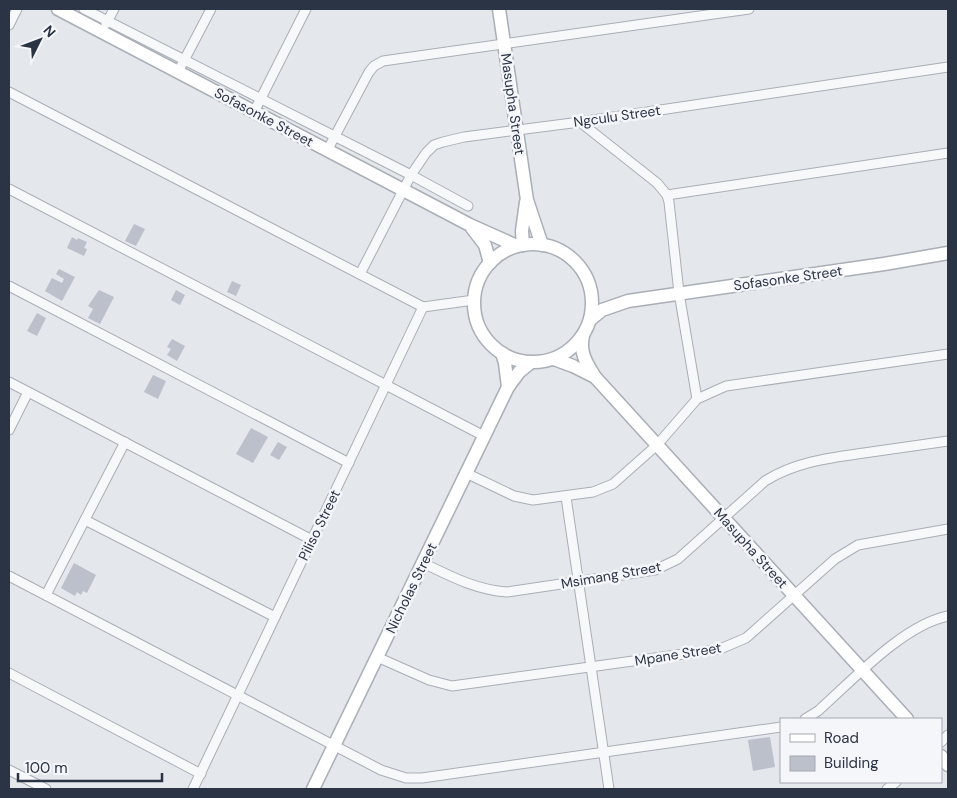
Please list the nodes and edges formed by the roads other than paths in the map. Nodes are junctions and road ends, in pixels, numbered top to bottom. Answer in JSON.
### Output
{"nodes":[{"id":1,"x":17,"y":9,"type":"edge"},
{"id":2,"x":58,"y":9,"type":"edge"},
{"id":3,"x":84,"y":9,"type":"edge"},
{"id":4,"x":114,"y":9,"type":"edge"},
{"id":5,"x":211,"y":9,"type":"edge"},
{"id":6,"x":306,"y":9,"type":"edge"},
{"id":7,"x":499,"y":9,"type":"edge"},
{"id":8,"x":749,"y":9,"type":"edge"},
{"id":9,"x":9,"y":25,"type":"edge"},
{"id":10,"x":105,"y":26,"type":"junction"},
{"id":11,"x":504,"y":45,"type":"junction"},
{"id":12,"x":184,"y":59,"type":"junction"},
{"id":13,"x":948,"y":67,"type":"edge"},
{"id":14,"x":178,"y":72,"type":"junction"},
{"id":15,"x":9,"y":92,"type":"edge"},
{"id":16,"x":260,"y":99,"type":"junction"},
{"id":17,"x":254,"y":112,"type":"junction"},
{"id":18,"x":580,"y":122,"type":"junction"},
{"id":19,"x":517,"y":130,"type":"junction"},
{"id":20,"x":335,"y":136,"type":"junction"},
{"id":21,"x":327,"y":150,"type":"junction"},
{"id":22,"x":948,"y":153,"type":"edge"},
{"id":23,"x":412,"y":175,"type":"junction"},
{"id":24,"x":9,"y":189,"type":"edge"},
{"id":25,"x":403,"y":190,"type":"junction"},
{"id":26,"x":667,"y":195,"type":"junction"},
{"id":27,"x":527,"y":200,"type":"junction"},
{"id":28,"x":468,"y":206,"type":"dead end"},
{"id":29,"x":470,"y":225,"type":"junction"},
{"id":30,"x":542,"y":245,"type":"junction"},
{"id":31,"x":520,"y":246,"type":"junction"},
{"id":32,"x":948,"y":253,"type":"edge"},
{"id":33,"x":490,"y":263,"type":"junction"},
{"id":34,"x":360,"y":274,"type":"junction"},
{"id":35,"x":9,"y":286,"type":"edge"},
{"id":36,"x":679,"y":293,"type":"junction"},
{"id":37,"x":592,"y":296,"type":"junction"},
{"id":38,"x":474,"y":300,"type":"junction"},
{"id":39,"x":628,"y":301,"type":"junction"},
{"id":40,"x":423,"y":308,"type":"junction"},
{"id":41,"x":591,"y":319,"type":"junction"},
{"id":42,"x":583,"y":336,"type":"junction"},
{"id":43,"x":502,"y":354,"type":"junction"},
{"id":44,"x":948,"y":354,"type":"edge"},
{"id":45,"x":554,"y":359,"type":"junction"},
{"id":46,"x":530,"y":363,"type":"junction"},
{"id":47,"x":595,"y":377,"type":"junction"},
{"id":48,"x":9,"y":382,"type":"edge"},
{"id":49,"x":386,"y":385,"type":"junction"},
{"id":50,"x":508,"y":387,"type":"junction"},
{"id":51,"x":28,"y":392,"type":"junction"},
{"id":52,"x":698,"y":399,"type":"junction"},
{"id":53,"x":9,"y":430,"type":"edge"},
{"id":54,"x":484,"y":436,"type":"junction"},
{"id":55,"x":948,"y":441,"type":"edge"},
{"id":56,"x":125,"y":442,"type":"junction"},
{"id":57,"x":657,"y":445,"type":"junction"},
{"id":58,"x":349,"y":463,"type":"junction"},
{"id":59,"x":466,"y":473,"type":"junction"},
{"id":60,"x":566,"y":497,"type":"junction"},
{"id":61,"x":723,"y":517,"type":"junction"},
{"id":62,"x":85,"y":520,"type":"junction"},
{"id":63,"x":948,"y":529,"type":"edge"},
{"id":64,"x":312,"y":540,"type":"junction"},
{"id":65,"x":422,"y":563,"type":"junction"},
{"id":66,"x":9,"y":576,"type":"edge"},
{"id":67,"x":579,"y":582,"type":"junction"},
{"id":68,"x":46,"y":595,"type":"junction"},
{"id":69,"x":794,"y":596,"type":"junction"},
{"id":70,"x":948,"y":616,"type":"edge"},
{"id":71,"x":275,"y":618,"type":"junction"},
{"id":72,"x":377,"y":657,"type":"junction"},
{"id":73,"x":591,"y":667,"type":"junction"},
{"id":74,"x":863,"y":671,"type":"junction"},
{"id":75,"x":9,"y":673,"type":"edge"},
{"id":76,"x":238,"y":695,"type":"junction"},
{"id":77,"x":807,"y":718,"type":"edge"},
{"id":78,"x":906,"y":718,"type":"edge"},
{"id":79,"x":780,"y":727,"type":"edge"},
{"id":80,"x":335,"y":745,"type":"junction"},
{"id":81,"x":604,"y":751,"type":"junction"},
{"id":82,"x":9,"y":770,"type":"edge"},
{"id":83,"x":201,"y":774,"type":"junction"},
{"id":84,"x":46,"y":789,"type":"edge"},
{"id":85,"x":193,"y":789,"type":"edge"},
{"id":86,"x":314,"y":789,"type":"edge"},
{"id":87,"x":610,"y":789,"type":"edge"}],
"edges":[{"from":1,"to":9,"type":"street"},
{"from":2,"to":10,"type":"main road","name":"Sofasonke Street"},
{"from":3,"to":10,"type":"street"},
{"from":4,"to":10,"type":"street"},
{"from":5,"to":12,"type":"street"},
{"from":6,"to":16,"type":"street"},
{"from":7,"to":11,"type":"main road","name":"Masupha Street"},
{"from":8,"to":11,"type":"street"},
{"from":10,"to":12,"type":"street"},
{"from":10,"to":14,"type":"main road","name":"Sofasonke Street"},
{"from":11,"to":19,"type":"main road","name":"Masupha Street"},
{"from":11,"to":20,"type":"street"},
{"from":12,"to":14,"type":"street"},
{"from":12,"to":16,"type":"street"},
{"from":13,"to":18,"type":"street","name":"Ngculu Street"},
{"from":14,"to":17,"type":"main road","name":"Sofasonke Street"},
{"from":15,"to":34,"type":"street"},
{"from":16,"to":17,"type":"street"},
{"from":16,"to":20,"type":"street"},
{"from":17,"to":21,"type":"main road","name":"Sofasonke Street"},
{"from":18,"to":19,"type":"street","name":"Ngculu Street"},
{"from":18,"to":26,"type":"street"},
{"from":19,"to":23,"type":"street","name":"Ngculu Street"},
{"from":19,"to":27,"type":"main road","name":"Masupha Street"},
{"from":20,"to":21,"type":"street"},
{"from":20,"to":23,"type":"street"},
{"from":21,"to":25,"type":"main road","name":"Sofasonke Street"},
{"from":22,"to":26,"type":"street"},
{"from":23,"to":25,"type":"street","name":"Ngculu Street"},
{"from":23,"to":28,"type":"street"},
{"from":24,"to":49,"type":"street"},
{"from":25,"to":29,"type":"main road","name":"Sofasonke Street"},
{"from":25,"to":34,"type":"street","name":"Ngculu Street"},
{"from":26,"to":36,"type":"street"},
{"from":27,"to":30,"type":"main road","name":"Masupha Street"},
{"from":27,"to":31,"type":"main road","name":"Masupha Street"},
{"from":29,"to":31,"type":"main road","name":"Sofasonke Street"},
{"from":29,"to":33,"type":"main road","name":"Sofasonke Street"},
{"from":30,"to":31,"type":"main road","name":"Sofasonke Street"},
{"from":30,"to":37,"type":"main road","name":"Sofasonke Street"},
{"from":31,"to":33,"type":"main road","name":"Sofasonke Street"},
{"from":32,"to":36,"type":"main road","name":"Sofasonke Street"},
{"from":33,"to":38,"type":"main road","name":"Sofasonke Street"},
{"from":34,"to":40,"type":"street"},
{"from":35,"to":58,"type":"street"},
{"from":36,"to":39,"type":"main road","name":"Sofasonke Street"},
{"from":36,"to":52,"type":"street"},
{"from":37,"to":39,"type":"main road","name":"Sofasonke Street"},
{"from":37,"to":41,"type":"main road","name":"Sofasonke Street"},
{"from":38,"to":40,"type":"street"},
{"from":38,"to":43,"type":"main road","name":"Sofasonke Street"},
{"from":39,"to":41,"type":"main road","name":"Sofasonke Street"},
{"from":40,"to":49,"type":"street","name":"Piliso Street"},
{"from":41,"to":42,"type":"main road","name":"Sofasonke Street"},
{"from":42,"to":45,"type":"main road","name":"Sofasonke Street"},
{"from":42,"to":47,"type":"main road","name":"Masupha Street"},
{"from":43,"to":46,"type":"main road","name":"Sofasonke Street"},
{"from":43,"to":50,"type":"main road"},
{"from":44,"to":52,"type":"street"},
{"from":45,"to":46,"type":"main road","name":"Sofasonke Street"},
{"from":45,"to":47,"type":"main road","name":"Masupha Street"},
{"from":46,"to":50,"type":"main road","name":"Nicholas Street"},
{"from":47,"to":57,"type":"main road","name":"Masupha Street"},
{"from":48,"to":51,"type":"street"},
{"from":49,"to":54,"type":"street"},
{"from":49,"to":58,"type":"street","name":"Piliso Street"},
{"from":50,"to":54,"type":"main road","name":"Nicholas Street"},
{"from":51,"to":53,"type":"street"},
{"from":51,"to":56,"type":"street"},
{"from":52,"to":57,"type":"street"},
{"from":54,"to":59,"type":"main road","name":"Nicholas Street"},
{"from":55,"to":61,"type":"street","name":"Msimang Street"},
{"from":56,"to":62,"type":"street"},
{"from":56,"to":64,"type":"street"},
{"from":57,"to":60,"type":"street"},
{"from":57,"to":61,"type":"main road","name":"Masupha Street"},
{"from":58,"to":64,"type":"street","name":"Piliso Street"},
{"from":59,"to":60,"type":"street"},
{"from":59,"to":65,"type":"main road","name":"Nicholas Street"},
{"from":60,"to":67,"type":"street"},
{"from":61,"to":67,"type":"street","name":"Msimang Street"},
{"from":61,"to":69,"type":"main road","name":"Masupha Street"},
{"from":62,"to":68,"type":"street"},
{"from":62,"to":71,"type":"street"},
{"from":63,"to":69,"type":"street","name":"Mpane Street"},
{"from":64,"to":71,"type":"street","name":"Piliso Street"},
{"from":65,"to":67,"type":"street","name":"Msimang Street"},
{"from":65,"to":72,"type":"main road","name":"Nicholas Street"},
{"from":66,"to":68,"type":"street"},
{"from":67,"to":73,"type":"street"},
{"from":68,"to":76,"type":"street"},
{"from":69,"to":73,"type":"street","name":"Mpane Street"},
{"from":69,"to":74,"type":"main road","name":"Masupha Street"},
{"from":70,"to":74,"type":"street"},
{"from":71,"to":76,"type":"street","name":"Piliso Street"},
{"from":72,"to":73,"type":"street","name":"Mpane Street"},
{"from":72,"to":80,"type":"main road","name":"Nicholas Street"},
{"from":73,"to":81,"type":"street"},
{"from":74,"to":77,"type":"street"},
{"from":74,"to":78,"type":"main road","name":"Masupha Street"},
{"from":75,"to":83,"type":"street"},
{"from":76,"to":80,"type":"street"},
{"from":76,"to":83,"type":"street","name":"Piliso Street"},
{"from":79,"to":81,"type":"street"},
{"from":80,"to":81,"type":"street"},
{"from":80,"to":86,"type":"main road","name":"Nicholas Street"},
{"from":81,"to":87,"type":"street"},
{"from":82,"to":84,"type":"street"},
{"from":83,"to":85,"type":"street","name":"Piliso Street"}]}
